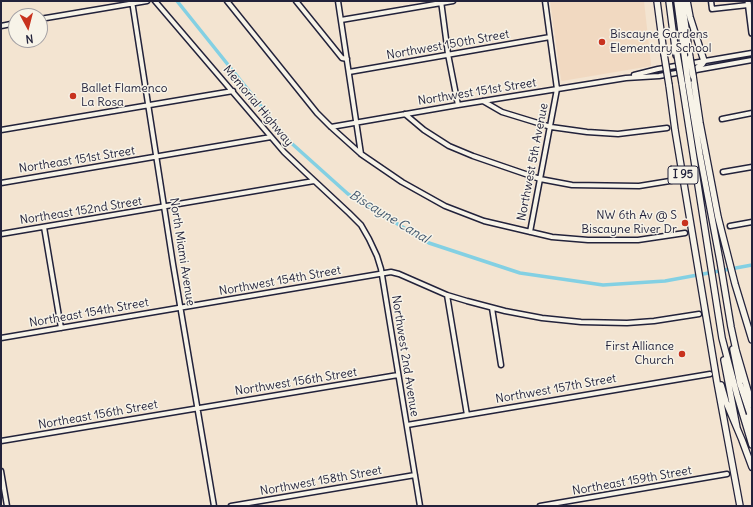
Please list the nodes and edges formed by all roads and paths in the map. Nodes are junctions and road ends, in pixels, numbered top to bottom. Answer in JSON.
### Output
{"nodes":[{"id":1,"x":147,"y":1,"type":"edge"},
{"id":2,"x":155,"y":1,"type":"edge"},
{"id":3,"x":227,"y":1,"type":"edge"},
{"id":4,"x":296,"y":1,"type":"edge"},
{"id":5,"x":338,"y":1,"type":"edge"},
{"id":6,"x":453,"y":1,"type":"edge"},
{"id":7,"x":545,"y":1,"type":"edge"},
{"id":8,"x":657,"y":1,"type":"edge"},
{"id":9,"x":670,"y":1,"type":"edge"},
{"id":10,"x":677,"y":1,"type":"edge"},
{"id":11,"x":682,"y":1,"type":"edge"},
{"id":12,"x":687,"y":1,"type":"edge"},
{"id":13,"x":711,"y":1,"type":"edge"},
{"id":14,"x":132,"y":2,"type":"edge"},
{"id":15,"x":442,"y":2,"type":"edge"},
{"id":16,"x":748,"y":3,"type":"edge"},
{"id":17,"x":48,"y":18,"type":"edge"},
{"id":18,"x":342,"y":20,"type":"junction"},
{"id":19,"x":752,"y":32,"type":"edge"},
{"id":20,"x":550,"y":37,"type":"junction"},
{"id":21,"x":752,"y":53,"type":"edge"},
{"id":22,"x":448,"y":54,"type":"junction"},
{"id":23,"x":348,"y":59,"type":"junction"},
{"id":24,"x":752,"y":60,"type":"edge"},
{"id":25,"x":704,"y":61,"type":"junction"},
{"id":26,"x":658,"y":69,"type":"junction"},
{"id":27,"x":349,"y":72,"type":"junction"},
{"id":28,"x":694,"y":73,"type":"junction"},
{"id":29,"x":659,"y":76,"type":"junction"},
{"id":30,"x":626,"y":78,"type":"junction"},
{"id":31,"x":558,"y":89,"type":"junction"},
{"id":32,"x":233,"y":91,"type":"junction"},
{"id":33,"x":482,"y":101,"type":"junction"},
{"id":34,"x":148,"y":104,"type":"junction"},
{"id":35,"x":458,"y":104,"type":"junction"},
{"id":36,"x":752,"y":113,"type":"edge"},
{"id":37,"x":405,"y":114,"type":"junction"},
{"id":38,"x":722,"y":118,"type":"dead end"},
{"id":39,"x":357,"y":123,"type":"junction"},
{"id":40,"x":331,"y":127,"type":"junction"},
{"id":41,"x":551,"y":127,"type":"junction"},
{"id":42,"x":667,"y":128,"type":"dead end"},
{"id":43,"x":1,"y":130,"type":"edge"},
{"id":44,"x":271,"y":137,"type":"junction"},
{"id":45,"x":361,"y":154,"type":"junction"},
{"id":46,"x":156,"y":157,"type":"junction"},
{"id":47,"x":752,"y":167,"type":"edge"},
{"id":48,"x":723,"y":172,"type":"dead end"},
{"id":49,"x":540,"y":180,"type":"junction"},
{"id":50,"x":676,"y":180,"type":"dead end"},
{"id":51,"x":314,"y":181,"type":"junction"},
{"id":52,"x":1,"y":183,"type":"edge"},
{"id":53,"x":164,"y":207,"type":"junction"},
{"id":54,"x":354,"y":217,"type":"joint"},
{"id":55,"x":752,"y":222,"type":"edge"},
{"id":56,"x":730,"y":226,"type":"dead end"},
{"id":57,"x":44,"y":227,"type":"junction"},
{"id":58,"x":530,"y":232,"type":"junction"},
{"id":59,"x":685,"y":233,"type":"dead end"},
{"id":60,"x":1,"y":234,"type":"edge"},
{"id":61,"x":381,"y":274,"type":"junction"},
{"id":62,"x":712,"y":281,"type":"junction"},
{"id":63,"x":447,"y":294,"type":"junction"},
{"id":64,"x":181,"y":308,"type":"junction"},
{"id":65,"x":492,"y":308,"type":"junction"},
{"id":66,"x":706,"y":310,"type":"junction"},
{"id":67,"x":743,"y":311,"type":"junction"},
{"id":68,"x":699,"y":314,"type":"dead end"},
{"id":69,"x":752,"y":326,"type":"edge"},
{"id":70,"x":731,"y":327,"type":"junction"},
{"id":71,"x":60,"y":328,"type":"junction"},
{"id":72,"x":1,"y":338,"type":"edge"},
{"id":73,"x":752,"y":340,"type":"edge"},
{"id":74,"x":501,"y":365,"type":"dead end"},
{"id":75,"x":710,"y":374,"type":"dead end"},
{"id":76,"x":398,"y":375,"type":"junction"},
{"id":77,"x":752,"y":405,"type":"edge"},
{"id":78,"x":197,"y":408,"type":"junction"},
{"id":79,"x":467,"y":415,"type":"junction"},
{"id":80,"x":407,"y":425,"type":"junction"},
{"id":81,"x":750,"y":425,"type":"edge"},
{"id":82,"x":737,"y":428,"type":"junction"},
{"id":83,"x":1,"y":442,"type":"edge"},
{"id":84,"x":752,"y":445,"type":"edge"},
{"id":85,"x":752,"y":467,"type":"edge"},
{"id":86,"x":1,"y":471,"type":"edge"},
{"id":87,"x":727,"y":474,"type":"dead end"},
{"id":88,"x":415,"y":475,"type":"junction"},
{"id":89,"x":7,"y":506,"type":"edge"},
{"id":90,"x":214,"y":506,"type":"edge"},
{"id":91,"x":231,"y":506,"type":"edge"},
{"id":92,"x":420,"y":506,"type":"edge"},
{"id":93,"x":540,"y":506,"type":"edge"},
{"id":94,"x":740,"y":506,"type":"edge"}],
"edges":[{"from":1,"to":14,"type":"street"},
{"from":2,"to":32,"type":"street","name":"Memorial Highway"},
{"from":3,"to":40,"type":"street"},
{"from":4,"to":23,"type":"street"},
{"from":5,"to":18,"type":"street"},
{"from":6,"to":15,"type":"street"},
{"from":7,"to":20,"type":"street","name":"Northwest 5th Avenue"},
{"from":8,"to":66,"type":"highway","number":"I 95","bridge":true},
{"from":9,"to":62,"type":"highway","bridge":true},
{"from":10,"to":70,"type":"highway","bridge":true},
{"from":11,"to":28,"type":"highway","number":"I 95","bridge":true},
{"from":12,"to":25,"type":"highway"},
{"from":13,"to":16,"type":"street"},
{"from":14,"to":17,"type":"street"},
{"from":14,"to":34,"type":"street","name":"North Miami Avenue"},
{"from":15,"to":18,"type":"street"},
{"from":15,"to":22,"type":"street"},
{"from":16,"to":19,"type":"main road"},
{"from":18,"to":23,"type":"street"},
{"from":20,"to":22,"type":"street","name":"Northwest 150th Street"},
{"from":20,"to":31,"type":"street","name":"Northwest 5th Avenue"},
{"from":21,"to":25,"type":"street","name":"Northwest 151st Street"},
{"from":22,"to":27,"type":"street","name":"Northwest 150th Street"},
{"from":22,"to":35,"type":"street"},
{"from":23,"to":27,"type":"street"},
{"from":24,"to":28,"type":"street","name":"Northwest 151st Street"},
{"from":25,"to":26,"type":"street","name":"Northwest 151st Street"},
{"from":25,"to":28,"type":"highway"},
{"from":26,"to":29,"type":"street"},
{"from":26,"to":30,"type":"street","name":"Northwest 151st Street"},
{"from":27,"to":39,"type":"street"},
{"from":28,"to":29,"type":"street","name":"Northwest 151st Street"},
{"from":28,"to":67,"type":"highway","number":"I 95"},
{"from":29,"to":30,"type":"street","name":"Northwest 151st Street"},
{"from":30,"to":31,"type":"street","name":"Northwest 151st Street"},
{"from":31,"to":33,"type":"street","name":"Northwest 151st Street"},
{"from":31,"to":41,"type":"street","name":"Northwest 5th Avenue"},
{"from":32,"to":34,"type":"street"},
{"from":32,"to":44,"type":"street","name":"Memorial Highway"},
{"from":33,"to":35,"type":"street","name":"Northwest 151st Street"},
{"from":33,"to":41,"type":"street"},
{"from":34,"to":43,"type":"street"},
{"from":34,"to":46,"type":"street","name":"North Miami Avenue"},
{"from":35,"to":37,"type":"street","name":"Northwest 151st Street"},
{"from":36,"to":38,"type":"street"},
{"from":37,"to":39,"type":"street","name":"Northwest 151st Street"},
{"from":37,"to":49,"type":"street"},
{"from":39,"to":40,"type":"street","name":"Northwest 151st Street"},
{"from":39,"to":45,"type":"street"},
{"from":40,"to":45,"type":"street"},
{"from":41,"to":42,"type":"street"},
{"from":41,"to":49,"type":"street","name":"Northwest 5th Avenue"},
{"from":44,"to":46,"type":"street"},
{"from":44,"to":51,"type":"street","name":"Memorial Highway"},
{"from":45,"to":58,"type":"street"},
{"from":46,"to":52,"type":"street","name":"Northeast 151st Street"},
{"from":46,"to":53,"type":"street","name":"North Miami Avenue"},
{"from":47,"to":48,"type":"street"},
{"from":49,"to":50,"type":"street"},
{"from":49,"to":58,"type":"street","name":"Northwest 5th Avenue"},
{"from":51,"to":53,"type":"street","name":"Northeast 152nd Street"},
{"from":51,"to":54,"type":"street","name":"Memorial Highway"},
{"from":53,"to":57,"type":"street","name":"Northeast 152nd Street"},
{"from":53,"to":64,"type":"street","name":"North Miami Avenue"},
{"from":54,"to":61,"type":"street","name":"Northwest 2nd Avenue"},
{"from":55,"to":56,"type":"street"},
{"from":57,"to":60,"type":"street","name":"Northeast 152nd Street"},
{"from":57,"to":71,"type":"street"},
{"from":58,"to":59,"type":"street"},
{"from":61,"to":63,"type":"street","name":"Northwest 154th Street"},
{"from":61,"to":64,"type":"street","name":"Northwest 154th Street"},
{"from":61,"to":76,"type":"street","name":"Northwest 2nd Avenue"},
{"from":62,"to":81,"type":"highway"},
{"from":62,"to":82,"type":"highway"},
{"from":63,"to":65,"type":"street","name":"Northwest 154th Street"},
{"from":63,"to":79,"type":"street"},
{"from":64,"to":71,"type":"street","name":"Northeast 154th Street"},
{"from":64,"to":78,"type":"street","name":"North Miami Avenue"},
{"from":65,"to":68,"type":"street","name":"Northwest 154th Street"},
{"from":65,"to":74,"type":"street"},
{"from":66,"to":82,"type":"highway"},
{"from":66,"to":94,"type":"highway","number":"I 95"},
{"from":67,"to":69,"type":"highway"},
{"from":67,"to":73,"type":"highway","number":"I 95"},
{"from":70,"to":77,"type":"highway"},
{"from":70,"to":81,"type":"highway"},
{"from":71,"to":72,"type":"street","name":"Northeast 154th Street"},
{"from":75,"to":79,"type":"street","name":"Northwest 157th Street"},
{"from":76,"to":78,"type":"street","name":"Northwest 156th Street"},
{"from":76,"to":80,"type":"street","name":"Northwest 2nd Avenue"},
{"from":78,"to":83,"type":"street","name":"Northeast 156th Street"},
{"from":78,"to":90,"type":"street","name":"North Miami Avenue"},
{"from":79,"to":80,"type":"street","name":"Northwest 157th Street"},
{"from":80,"to":88,"type":"street","name":"Northwest 2nd Avenue"},
{"from":81,"to":84,"type":"highway"},
{"from":82,"to":85,"type":"highway"},
{"from":86,"to":89,"type":"street"},
{"from":87,"to":93,"type":"street","name":"Northeast 159th Street"},
{"from":88,"to":91,"type":"street","name":"Northwest 158th Street"},
{"from":88,"to":92,"type":"street","name":"Northwest 2nd Avenue"}]}
